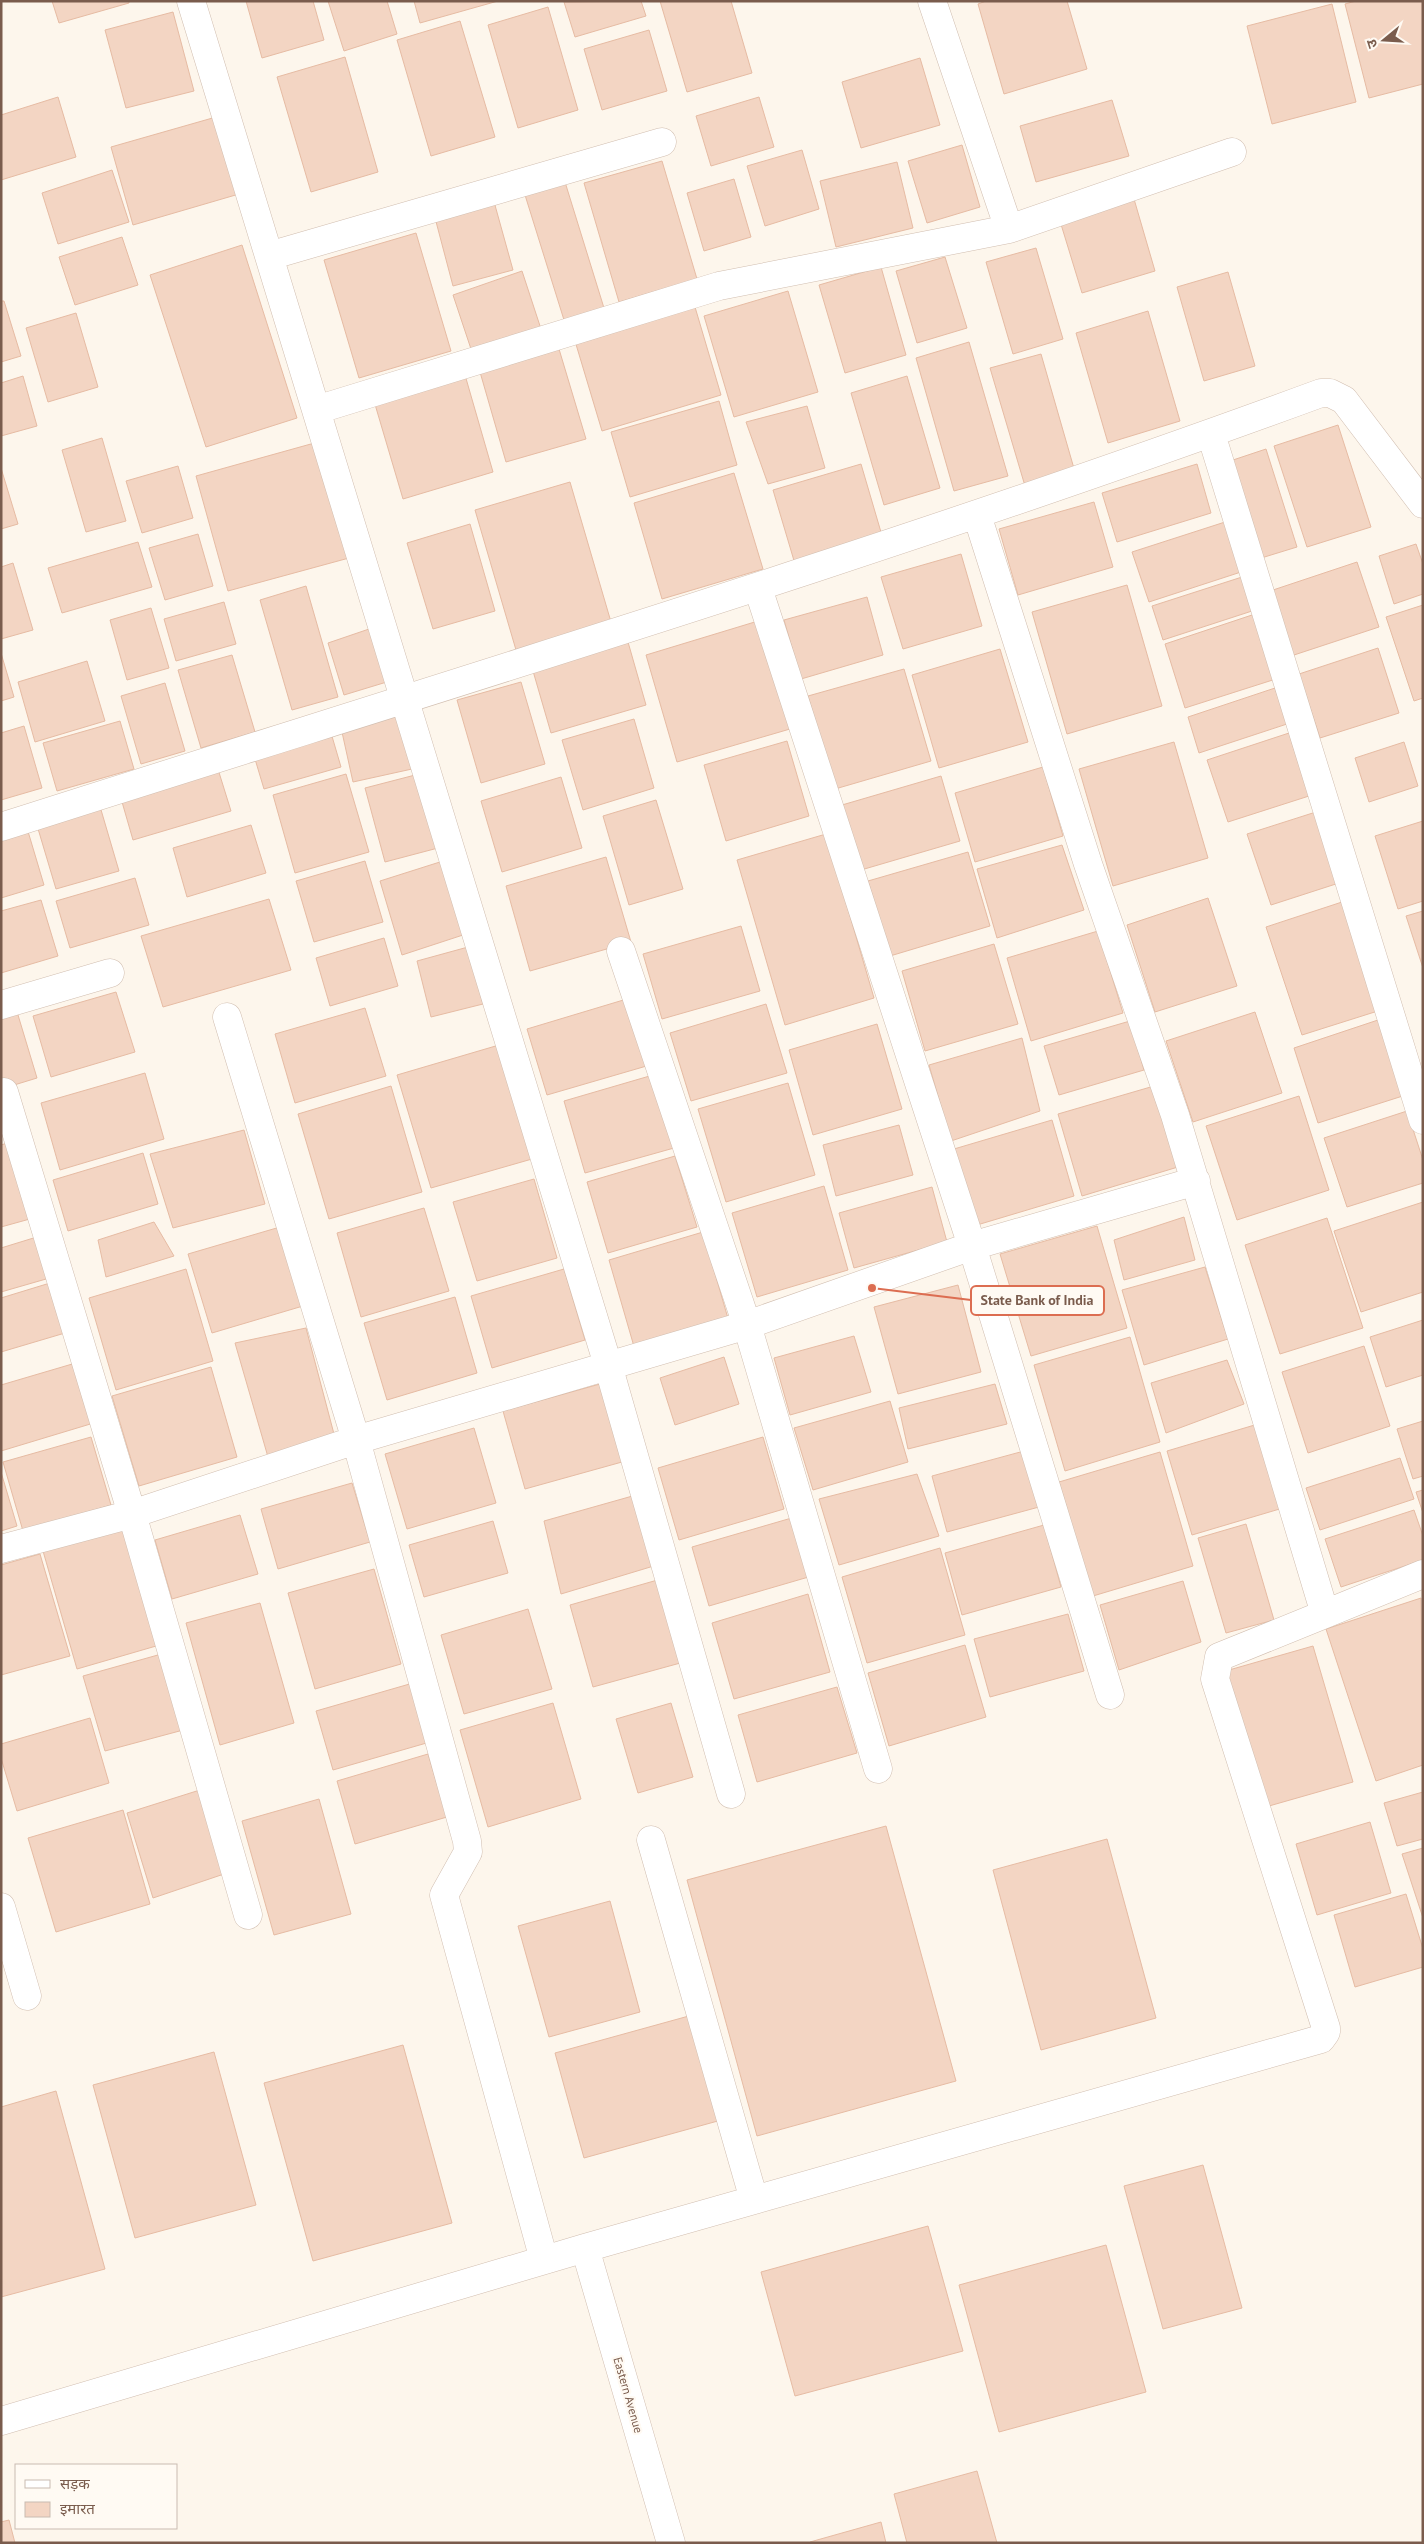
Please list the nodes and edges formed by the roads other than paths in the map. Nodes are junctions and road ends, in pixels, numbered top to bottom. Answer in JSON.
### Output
{"nodes":[{"id":1,"x":191,"y":1,"type":"edge"},
{"id":2,"x":932,"y":1,"type":"edge"},
{"id":3,"x":662,"y":142,"type":"dead end"},
{"id":4,"x":1232,"y":152,"type":"dead end"},
{"id":5,"x":1008,"y":228,"type":"junction"},
{"id":6,"x":269,"y":256,"type":"junction"},
{"id":7,"x":316,"y":410,"type":"junction"},
{"id":8,"x":1211,"y":434,"type":"junction"},
{"id":9,"x":1423,"y":504,"type":"edge"},
{"id":10,"x":977,"y":515,"type":"junction"},
{"id":11,"x":758,"y":588,"type":"junction"},
{"id":12,"x":405,"y":698,"type":"junction"},
{"id":13,"x":1,"y":827,"type":"edge"},
{"id":14,"x":621,"y":951,"type":"dead end"},
{"id":15,"x":110,"y":973,"type":"dead end"},
{"id":16,"x":1,"y":1005,"type":"edge"},
{"id":17,"x":227,"y":1017,"type":"dead end"},
{"id":18,"x":4,"y":1092,"type":"dead end"},
{"id":19,"x":1423,"y":1120,"type":"edge"},
{"id":20,"x":1196,"y":1181,"type":"junction"},
{"id":21,"x":972,"y":1246,"type":"junction"},
{"id":22,"x":747,"y":1325,"type":"junction"},
{"id":23,"x":608,"y":1365,"type":"junction"},
{"id":24,"x":356,"y":1440,"type":"junction"},
{"id":25,"x":132,"y":1514,"type":"junction"},
{"id":26,"x":1,"y":1549,"type":"edge"},
{"id":27,"x":1423,"y":1574,"type":"edge"},
{"id":28,"x":1326,"y":1614,"type":"junction"},
{"id":29,"x":1110,"y":1695,"type":"dead end"},
{"id":30,"x":878,"y":1769,"type":"dead end"},
{"id":31,"x":730,"y":1794,"type":"dead end"},
{"id":32,"x":651,"y":1840,"type":"dead end"},
{"id":33,"x":1,"y":1907,"type":"edge"},
{"id":34,"x":248,"y":1915,"type":"dead end"},
{"id":35,"x":27,"y":1996,"type":"dead end"},
{"id":36,"x":754,"y":2200,"type":"junction"},
{"id":37,"x":585,"y":2248,"type":"junction"},
{"id":38,"x":544,"y":2260,"type":"junction"},
{"id":39,"x":1,"y":2421,"type":"edge"},
{"id":40,"x":671,"y":2543,"type":"edge"}],
"edges":[{"from":1,"to":6,"type":"street"},
{"from":2,"to":5,"type":"street"},
{"from":3,"to":6,"type":"street"},
{"from":4,"to":5,"type":"street"},
{"from":5,"to":7,"type":"street"},
{"from":6,"to":7,"type":"street"},
{"from":7,"to":12,"type":"street"},
{"from":8,"to":9,"type":"street"},
{"from":8,"to":10,"type":"street"},
{"from":8,"to":19,"type":"street"},
{"from":10,"to":11,"type":"street"},
{"from":10,"to":20,"type":"street"},
{"from":11,"to":12,"type":"street"},
{"from":11,"to":21,"type":"street"},
{"from":12,"to":13,"type":"street"},
{"from":12,"to":23,"type":"street"},
{"from":14,"to":22,"type":"street"},
{"from":15,"to":16,"type":"street"},
{"from":17,"to":24,"type":"street"},
{"from":18,"to":25,"type":"street"},
{"from":20,"to":21,"type":"street"},
{"from":20,"to":28,"type":"street"},
{"from":21,"to":22,"type":"street"},
{"from":21,"to":29,"type":"street"},
{"from":22,"to":23,"type":"street"},
{"from":22,"to":30,"type":"street"},
{"from":23,"to":24,"type":"street"},
{"from":23,"to":31,"type":"street"},
{"from":24,"to":25,"type":"street"},
{"from":24,"to":38,"type":"street"},
{"from":25,"to":26,"type":"street"},
{"from":25,"to":34,"type":"street"},
{"from":27,"to":28,"type":"street"},
{"from":28,"to":36,"type":"street"},
{"from":32,"to":36,"type":"street"},
{"from":33,"to":35,"type":"street"},
{"from":36,"to":37,"type":"street"},
{"from":37,"to":38,"type":"street"},
{"from":37,"to":40,"type":"street","name":"Eastern Avenue"},
{"from":38,"to":39,"type":"street"}]}
